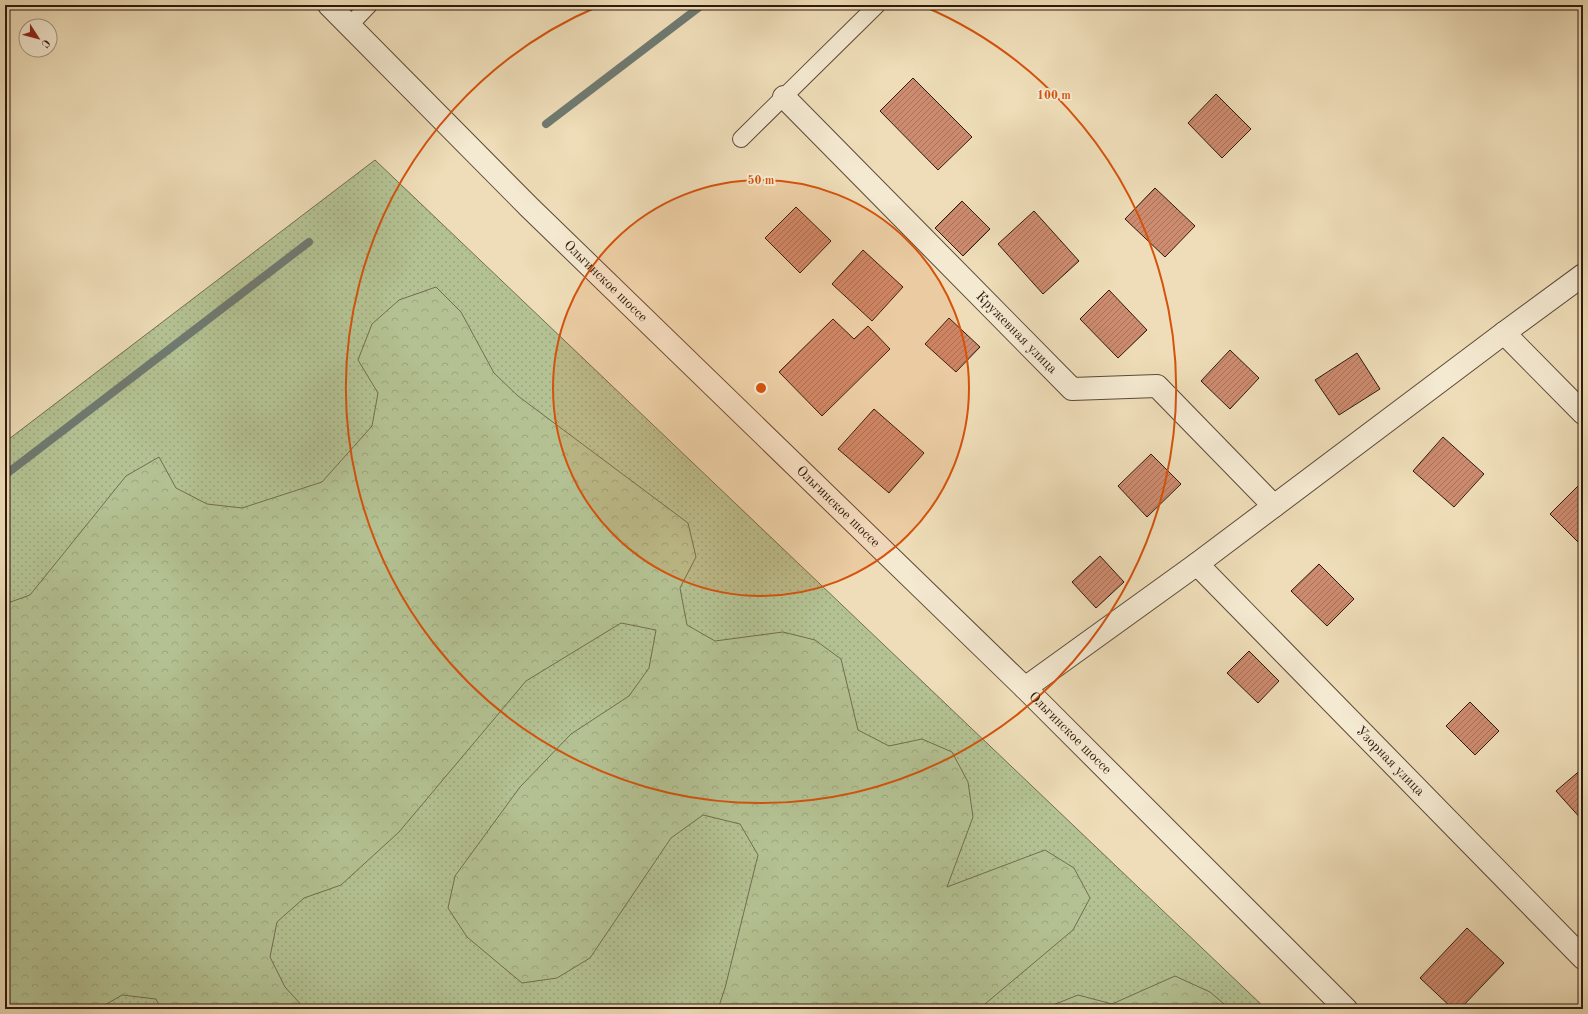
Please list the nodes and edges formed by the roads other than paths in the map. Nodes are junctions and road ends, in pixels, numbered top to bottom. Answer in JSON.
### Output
{"nodes":[{"id":1,"x":330,"y":5,"type":"edge"},
{"id":2,"x":369,"y":5,"type":"edge"},
{"id":3,"x":877,"y":5,"type":"edge"},
{"id":4,"x":349,"y":26,"type":"junction"},
{"id":5,"x":784,"y":97,"type":"junction"},
{"id":6,"x":741,"y":139,"type":"dead end"},
{"id":7,"x":1583,"y":275,"type":"edge"},
{"id":8,"x":1504,"y":333,"type":"junction"},
{"id":9,"x":1583,"y":413,"type":"edge"},
{"id":10,"x":1274,"y":506,"type":"junction"},
{"id":11,"x":1197,"y":564,"type":"junction"},
{"id":12,"x":1025,"y":688,"type":"junction"},
{"id":13,"x":1583,"y":958,"type":"edge"},
{"id":14,"x":1346,"y":1009,"type":"edge"}],
"edges":[{"from":1,"to":4,"type":"street","name":"Ольгинское шоссе"},
{"from":2,"to":4,"type":"lane"},
{"from":3,"to":5,"type":"lane"},
{"from":4,"to":12,"type":"street","name":"Ольгинское шоссе"},
{"from":5,"to":6,"type":"lane"},
{"from":5,"to":10,"type":"street","name":"Кружевная улица"},
{"from":7,"to":8,"type":"street"},
{"from":8,"to":9,"type":"street"},
{"from":8,"to":10,"type":"street"},
{"from":10,"to":11,"type":"street"},
{"from":11,"to":12,"type":"street"},
{"from":11,"to":13,"type":"street","name":"Узорная улица"},
{"from":12,"to":14,"type":"street","name":"Ольгинское шоссе"}]}
